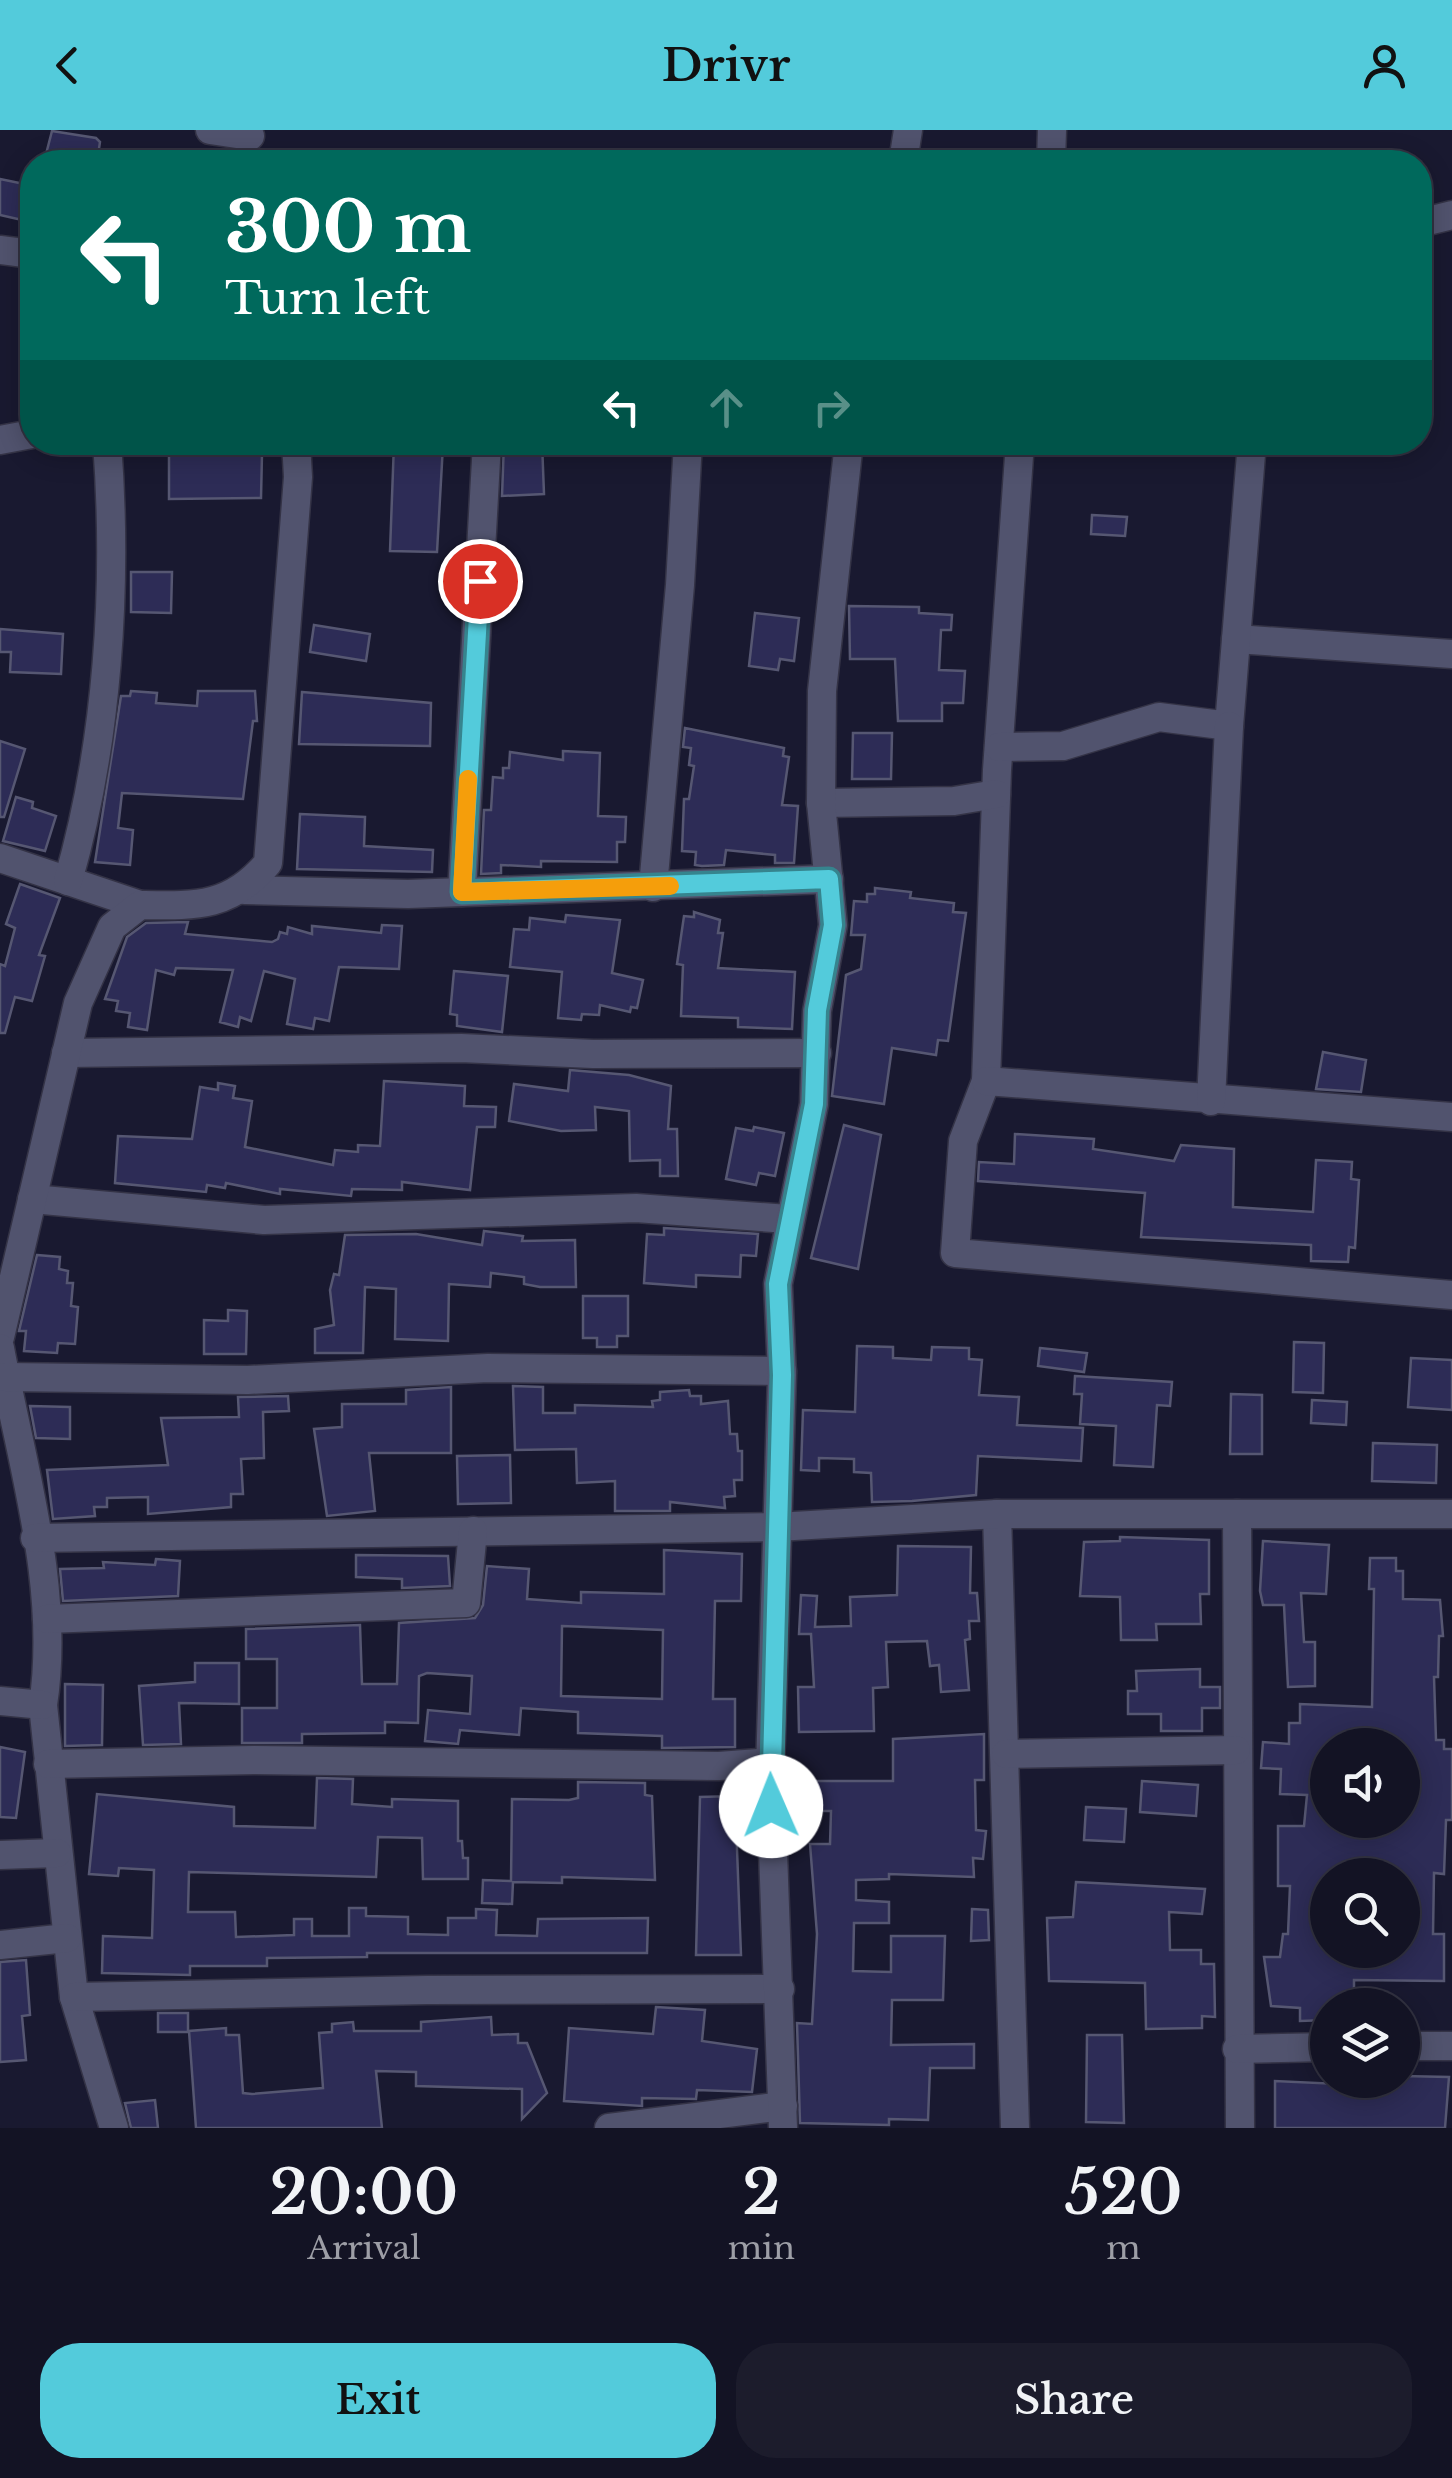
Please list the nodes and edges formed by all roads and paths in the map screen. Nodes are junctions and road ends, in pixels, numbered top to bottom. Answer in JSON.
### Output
{"nodes":[{"id":1,"x":210,"y":130,"type":"edge"},
{"id":2,"x":248,"y":143,"type":"edge"},
{"id":3,"x":108,"y":455,"type":"edge"},
{"id":4,"x":297,"y":455,"type":"edge"},
{"id":5,"x":486,"y":455,"type":"edge"},
{"id":6,"x":687,"y":455,"type":"edge"},
{"id":7,"x":849,"y":455,"type":"edge"},
{"id":8,"x":1019,"y":455,"type":"edge"},
{"id":9,"x":1251,"y":455,"type":"edge"},
{"id":10,"x":1236,"y":639,"type":"junction"},
{"id":11,"x":1447,"y":648,"type":"edge"},
{"id":12,"x":1229,"y":726,"type":"junction"},
{"id":13,"x":999,"y":747,"type":"junction"},
{"id":14,"x":996,"y":794,"type":"junction"},
{"id":15,"x":820,"y":802,"type":"junction"},
{"id":16,"x":0,"y":858,"type":"edge"},
{"id":17,"x":829,"y":879,"type":"junction"},
{"id":18,"x":68,"y":881,"type":"junction"},
{"id":19,"x":653,"y":887,"type":"junction"},
{"id":20,"x":245,"y":890,"type":"junction"},
{"id":21,"x":462,"y":892,"type":"junction"},
{"id":22,"x":140,"y":905,"type":"junction"},
{"id":23,"x":817,"y":1053,"type":"junction"},
{"id":24,"x":66,"y":1054,"type":"junction"},
{"id":25,"x":986,"y":1081,"type":"junction"},
{"id":26,"x":1211,"y":1102,"type":"junction"},
{"id":27,"x":1452,"y":1117,"type":"edge"},
{"id":28,"x":32,"y":1199,"type":"junction"},
{"id":29,"x":788,"y":1219,"type":"junction"},
{"id":30,"x":1452,"y":1295,"type":"edge"},
{"id":31,"x":0,"y":1337,"type":"edge"},
{"id":32,"x":0,"y":1348,"type":"edge"},
{"id":33,"x":782,"y":1371,"type":"junction"},
{"id":34,"x":6,"y":1377,"type":"junction"},
{"id":35,"x":997,"y":1514,"type":"junction"},
{"id":36,"x":1237,"y":1514,"type":"junction"},
{"id":37,"x":1452,"y":1514,"type":"edge"},
{"id":38,"x":777,"y":1527,"type":"junction"},
{"id":39,"x":473,"y":1531,"type":"junction"},
{"id":40,"x":35,"y":1538,"type":"junction"},
{"id":41,"x":47,"y":1619,"type":"junction"},
{"id":42,"x":0,"y":1701,"type":"edge"},
{"id":43,"x":43,"y":1706,"type":"junction"},
{"id":44,"x":1236,"y":1750,"type":"junction"},
{"id":45,"x":1006,"y":1754,"type":"junction"},
{"id":46,"x":770,"y":1762,"type":"junction"},
{"id":47,"x":48,"y":1764,"type":"junction"},
{"id":48,"x":57,"y":1853,"type":"junction"},
{"id":49,"x":0,"y":1855,"type":"edge"},
{"id":50,"x":67,"y":1938,"type":"junction"},
{"id":51,"x":0,"y":1946,"type":"edge"},
{"id":52,"x":780,"y":1990,"type":"junction"},
{"id":53,"x":74,"y":1997,"type":"junction"},
{"id":54,"x":1420,"y":2046,"type":"edge"},
{"id":55,"x":1452,"y":2046,"type":"edge"},
{"id":56,"x":1310,"y":2048,"type":"edge"},
{"id":57,"x":1237,"y":2049,"type":"junction"},
{"id":58,"x":783,"y":2117,"type":"edge"},
{"id":59,"x":114,"y":2128,"type":"edge"},
{"id":60,"x":609,"y":2128,"type":"edge"},
{"id":61,"x":1015,"y":2128,"type":"edge"},
{"id":62,"x":1240,"y":2128,"type":"edge"}],
"edges":[{"from":1,"to":2,"type":"street"},
{"from":3,"to":18,"type":"street"},
{"from":4,"to":20,"type":"street"},
{"from":5,"to":21,"type":"street"},
{"from":6,"to":19,"type":"street"},
{"from":7,"to":15,"type":"street"},
{"from":8,"to":13,"type":"street"},
{"from":9,"to":10,"type":"street"},
{"from":10,"to":11,"type":"street"},
{"from":10,"to":12,"type":"street"},
{"from":12,"to":13,"type":"street"},
{"from":12,"to":26,"type":"street"},
{"from":13,"to":14,"type":"street"},
{"from":14,"to":15,"type":"street"},
{"from":14,"to":25,"type":"street"},
{"from":15,"to":17,"type":"street"},
{"from":16,"to":18,"type":"street"},
{"from":17,"to":19,"type":"street"},
{"from":17,"to":23,"type":"street"},
{"from":18,"to":22,"type":"street"},
{"from":19,"to":21,"type":"street"},
{"from":20,"to":21,"type":"street"},
{"from":20,"to":22,"type":"street"},
{"from":22,"to":24,"type":"street"},
{"from":23,"to":24,"type":"street"},
{"from":23,"to":29,"type":"street"},
{"from":24,"to":28,"type":"street"},
{"from":25,"to":26,"type":"street"},
{"from":25,"to":30,"type":"street"},
{"from":26,"to":27,"type":"street"},
{"from":28,"to":29,"type":"street"},
{"from":28,"to":31,"type":"street"},
{"from":29,"to":33,"type":"street"},
{"from":32,"to":34,"type":"street"},
{"from":33,"to":34,"type":"street"},
{"from":33,"to":38,"type":"street"},
{"from":34,"to":40,"type":"street"},
{"from":35,"to":36,"type":"street"},
{"from":35,"to":38,"type":"street"},
{"from":35,"to":45,"type":"street"},
{"from":36,"to":37,"type":"street"},
{"from":36,"to":44,"type":"street"},
{"from":38,"to":39,"type":"street"},
{"from":38,"to":46,"type":"street"},
{"from":39,"to":40,"type":"street"},
{"from":39,"to":41,"type":"street"},
{"from":40,"to":41,"type":"street"},
{"from":41,"to":43,"type":"street"},
{"from":42,"to":43,"type":"street"},
{"from":43,"to":47,"type":"street"},
{"from":44,"to":45,"type":"street"},
{"from":44,"to":57,"type":"street"},
{"from":45,"to":61,"type":"street"},
{"from":46,"to":47,"type":"street"},
{"from":46,"to":52,"type":"street"},
{"from":47,"to":48,"type":"street"},
{"from":48,"to":49,"type":"street"},
{"from":48,"to":50,"type":"street"},
{"from":50,"to":51,"type":"street"},
{"from":50,"to":53,"type":"street"},
{"from":52,"to":53,"type":"street"},
{"from":52,"to":58,"type":"street"},
{"from":53,"to":59,"type":"street"},
{"from":54,"to":55,"type":"street"},
{"from":56,"to":57,"type":"street"},
{"from":57,"to":62,"type":"street"},
{"from":58,"to":60,"type":"street"}]}
